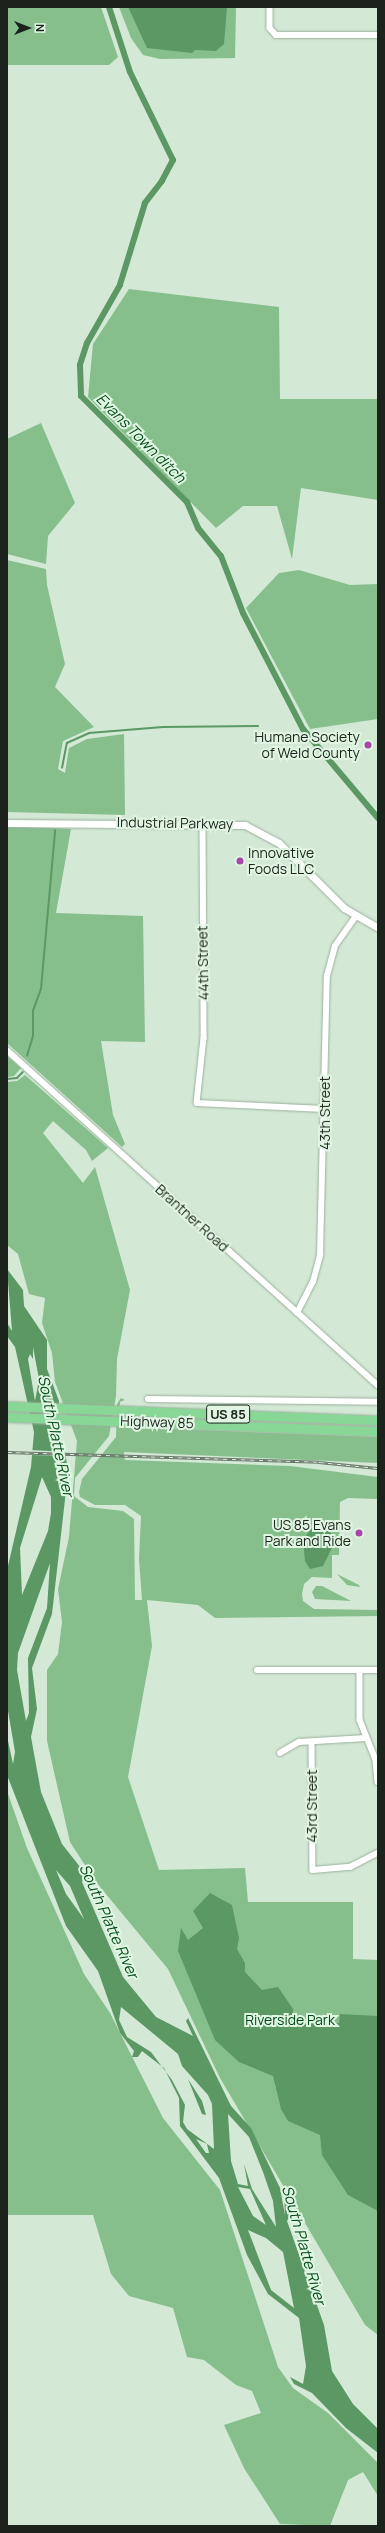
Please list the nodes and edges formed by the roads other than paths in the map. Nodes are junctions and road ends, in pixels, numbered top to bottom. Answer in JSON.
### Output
{"nodes":[{"id":1,"x":270,"y":7,"type":"edge"},
{"id":2,"x":378,"y":35,"type":"edge"},
{"id":3,"x":203,"y":822,"type":"junction"},
{"id":4,"x":7,"y":823,"type":"edge"},
{"id":5,"x":356,"y":916,"type":"junction"},
{"id":6,"x":378,"y":928,"type":"edge"},
{"id":7,"x":7,"y":1050,"type":"edge"},
{"id":8,"x":324,"y":1109,"type":"junction"},
{"id":9,"x":298,"y":1312,"type":"junction"},
{"id":10,"x":378,"y":1385,"type":"edge"},
{"id":11,"x":148,"y":1400,"type":"dead end"},
{"id":12,"x":378,"y":1402,"type":"edge"},
{"id":13,"x":7,"y":1406,"type":"edge"},
{"id":14,"x":7,"y":1417,"type":"edge"},
{"id":15,"x":378,"y":1420,"type":"edge"},
{"id":16,"x":378,"y":1431,"type":"edge"},
{"id":17,"x":258,"y":1670,"type":"dead end"},
{"id":18,"x":360,"y":1670,"type":"junction"},
{"id":19,"x":378,"y":1670,"type":"edge"},
{"id":20,"x":366,"y":1738,"type":"junction"},
{"id":21,"x":312,"y":1742,"type":"junction"},
{"id":22,"x":280,"y":1753,"type":"dead end"},
{"id":23,"x":378,"y":1782,"type":"edge"},
{"id":24,"x":378,"y":1853,"type":"edge"}],
"edges":[{"from":1,"to":2,"type":"street"},
{"from":3,"to":4,"type":"street","name":"Industrial Parkway"},
{"from":3,"to":5,"type":"street","name":"Industrial Parkway"},
{"from":3,"to":8,"type":"street","name":"44th Street"},
{"from":5,"to":6,"type":"street","name":"Industrial Parkway"},
{"from":5,"to":8,"type":"street","name":"43th Street"},
{"from":7,"to":9,"type":"street","name":"Brantner Road"},
{"from":8,"to":9,"type":"street","name":"43th Street"},
{"from":9,"to":10,"type":"street","name":"Brantner Road"},
{"from":11,"to":12,"type":"street"},
{"from":13,"to":15,"type":"highway","name":"Highway 85","number":"US 85"},
{"from":14,"to":16,"type":"highway","name":"Highway 85","number":"US 85"},
{"from":17,"to":18,"type":"street"},
{"from":18,"to":19,"type":"street"},
{"from":18,"to":20,"type":"street"},
{"from":20,"to":21,"type":"street"},
{"from":20,"to":23,"type":"street"},
{"from":21,"to":22,"type":"street"},
{"from":21,"to":24,"type":"street","name":"43rd Street"}]}
